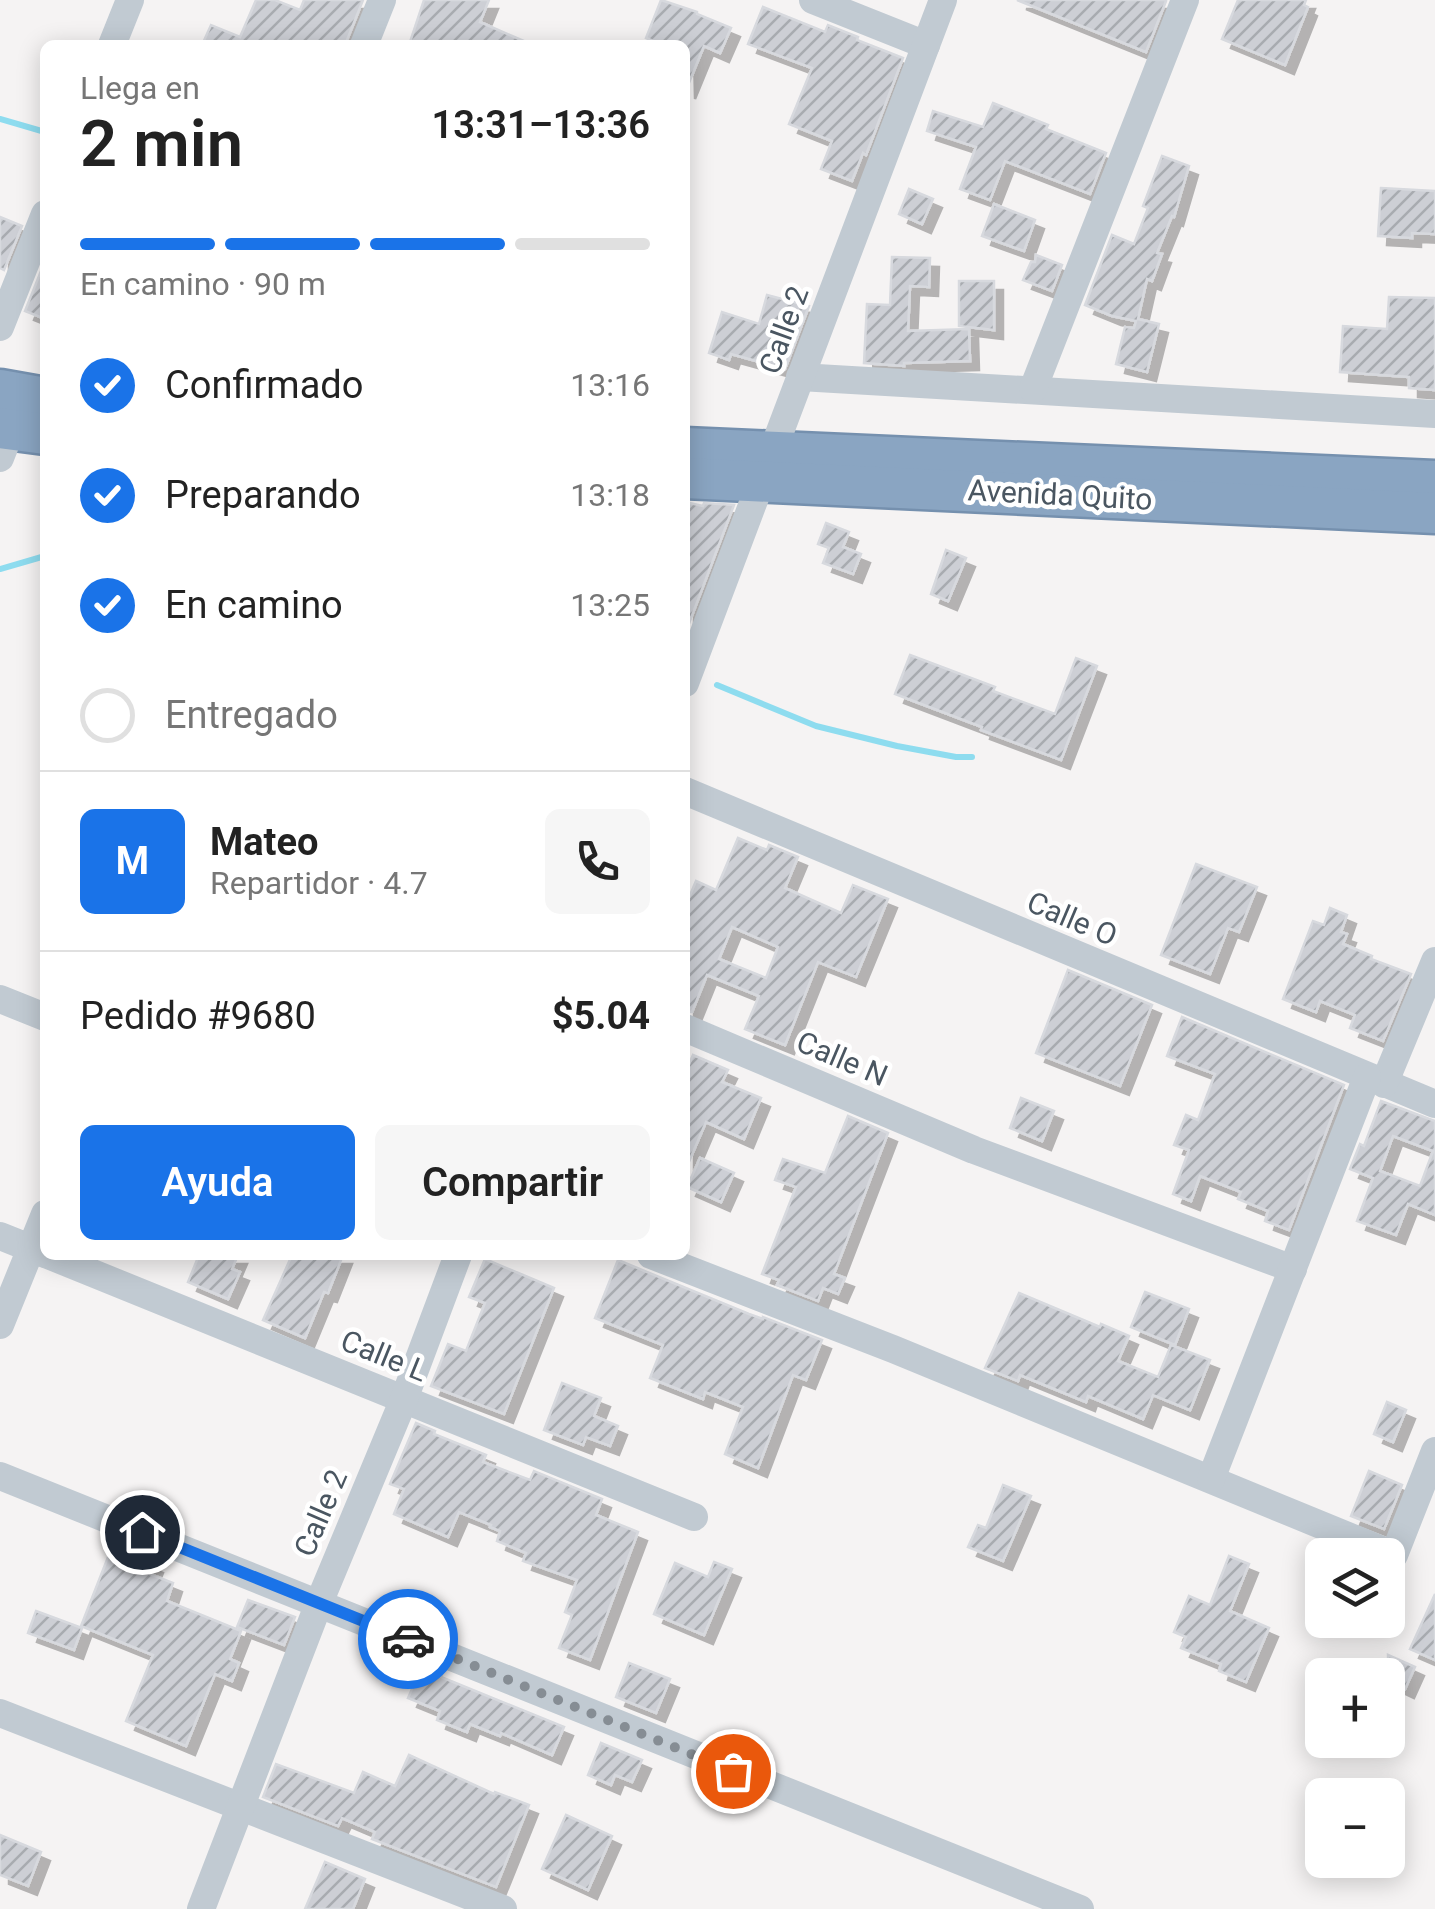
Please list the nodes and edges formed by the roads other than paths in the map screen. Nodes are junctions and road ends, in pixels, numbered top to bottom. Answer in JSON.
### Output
{"nodes":[{"id":1,"x":130,"y":0,"type":"edge"},
{"id":2,"x":382,"y":0,"type":"edge"},
{"id":3,"x":813,"y":0,"type":"edge"},
{"id":4,"x":943,"y":0,"type":"edge"},
{"id":5,"x":1186,"y":0,"type":"edge"},
{"id":6,"x":114,"y":40,"type":"edge"},
{"id":7,"x":366,"y":40,"type":"edge"},
{"id":8,"x":926,"y":45,"type":"junction"},
{"id":9,"x":40,"y":226,"type":"edge"},
{"id":10,"x":0,"y":326,"type":"edge"},
{"id":11,"x":800,"y":377,"type":"junction"},
{"id":12,"x":1032,"y":389,"type":"junction"},
{"id":13,"x":0,"y":390,"type":"edge"},
{"id":14,"x":40,"y":397,"type":"edge"},
{"id":15,"x":1435,"y":414,"type":"edge"},
{"id":16,"x":690,"y":449,"type":"edge"},
{"id":17,"x":768,"y":467,"type":"junction"},
{"id":18,"x":690,"y":477,"type":"edge"},
{"id":19,"x":1435,"y":481,"type":"edge"},
{"id":20,"x":1435,"y":513,"type":"edge"},
{"id":21,"x":690,"y":670,"type":"edge"},
{"id":22,"x":690,"y":792,"type":"edge"},
{"id":23,"x":1435,"y":961,"type":"edge"},
{"id":24,"x":0,"y":999,"type":"edge"},
{"id":25,"x":40,"y":1015,"type":"edge"},
{"id":26,"x":690,"y":1030,"type":"edge"},
{"id":27,"x":1376,"y":1080,"type":"junction"},
{"id":28,"x":1435,"y":1104,"type":"edge"},
{"id":29,"x":0,"y":1236,"type":"edge"},
{"id":30,"x":40,"y":1251,"type":"edge"},
{"id":31,"x":40,"y":1255,"type":"edge"},
{"id":32,"x":62,"y":1260,"type":"edge"},
{"id":33,"x":456,"y":1260,"type":"edge"},
{"id":34,"x":664,"y":1260,"type":"edge"},
{"id":35,"x":1293,"y":1269,"type":"junction"},
{"id":36,"x":0,"y":1325,"type":"edge"},
{"id":37,"x":404,"y":1399,"type":"junction"},
{"id":38,"x":1435,"y":1452,"type":"edge"},
{"id":39,"x":0,"y":1476,"type":"edge"},
{"id":40,"x":1211,"y":1480,"type":"junction"},
{"id":41,"x":694,"y":1517,"type":"dead end"},
{"id":42,"x":319,"y":1603,"type":"junction"},
{"id":43,"x":0,"y":1714,"type":"edge"},
{"id":44,"x":240,"y":1808,"type":"junction"},
{"id":45,"x":201,"y":1909,"type":"edge"},
{"id":46,"x":503,"y":1909,"type":"edge"},
{"id":47,"x":1080,"y":1909,"type":"edge"}],
"edges":[{"from":1,"to":6,"type":"street"},
{"from":2,"to":7,"type":"street"},
{"from":3,"to":8,"type":"street"},
{"from":4,"to":8,"type":"street","name":"Calle 2"},
{"from":5,"to":12,"type":"street"},
{"from":8,"to":11,"type":"street","name":"Calle 2"},
{"from":9,"to":10,"type":"street"},
{"from":11,"to":12,"type":"street"},
{"from":11,"to":17,"type":"street","name":"Calle 2"},
{"from":12,"to":15,"type":"street"},
{"from":13,"to":14,"type":"highway"},
{"from":16,"to":17,"type":"highway","name":"Avenida Quito"},
{"from":17,"to":18,"type":"highway","name":"Avenida Quito"},
{"from":17,"to":19,"type":"highway","name":"Avenida Quito"},
{"from":17,"to":20,"type":"highway","name":"Avenida Quito"},
{"from":17,"to":21,"type":"street","name":"Calle 2"},
{"from":22,"to":27,"type":"street","name":"Calle O"},
{"from":23,"to":27,"type":"street"},
{"from":24,"to":25,"type":"street"},
{"from":26,"to":35,"type":"street","name":"Calle N"},
{"from":27,"to":28,"type":"street","name":"Calle O"},
{"from":27,"to":35,"type":"street"},
{"from":29,"to":30,"type":"street","name":"Calle L"},
{"from":31,"to":36,"type":"street"},
{"from":32,"to":37,"type":"street","name":"Calle L"},
{"from":33,"to":37,"type":"street","name":"Calle 2"},
{"from":34,"to":40,"type":"street"},
{"from":35,"to":40,"type":"street"},
{"from":37,"to":41,"type":"street","name":"Calle L"},
{"from":37,"to":42,"type":"street","name":"Calle 2"},
{"from":38,"to":40,"type":"street"},
{"from":39,"to":42,"type":"street"},
{"from":42,"to":44,"type":"street","name":"Calle 2"},
{"from":42,"to":47,"type":"street"},
{"from":43,"to":44,"type":"street"},
{"from":44,"to":45,"type":"street","name":"Calle 2"},
{"from":44,"to":46,"type":"street"}]}
